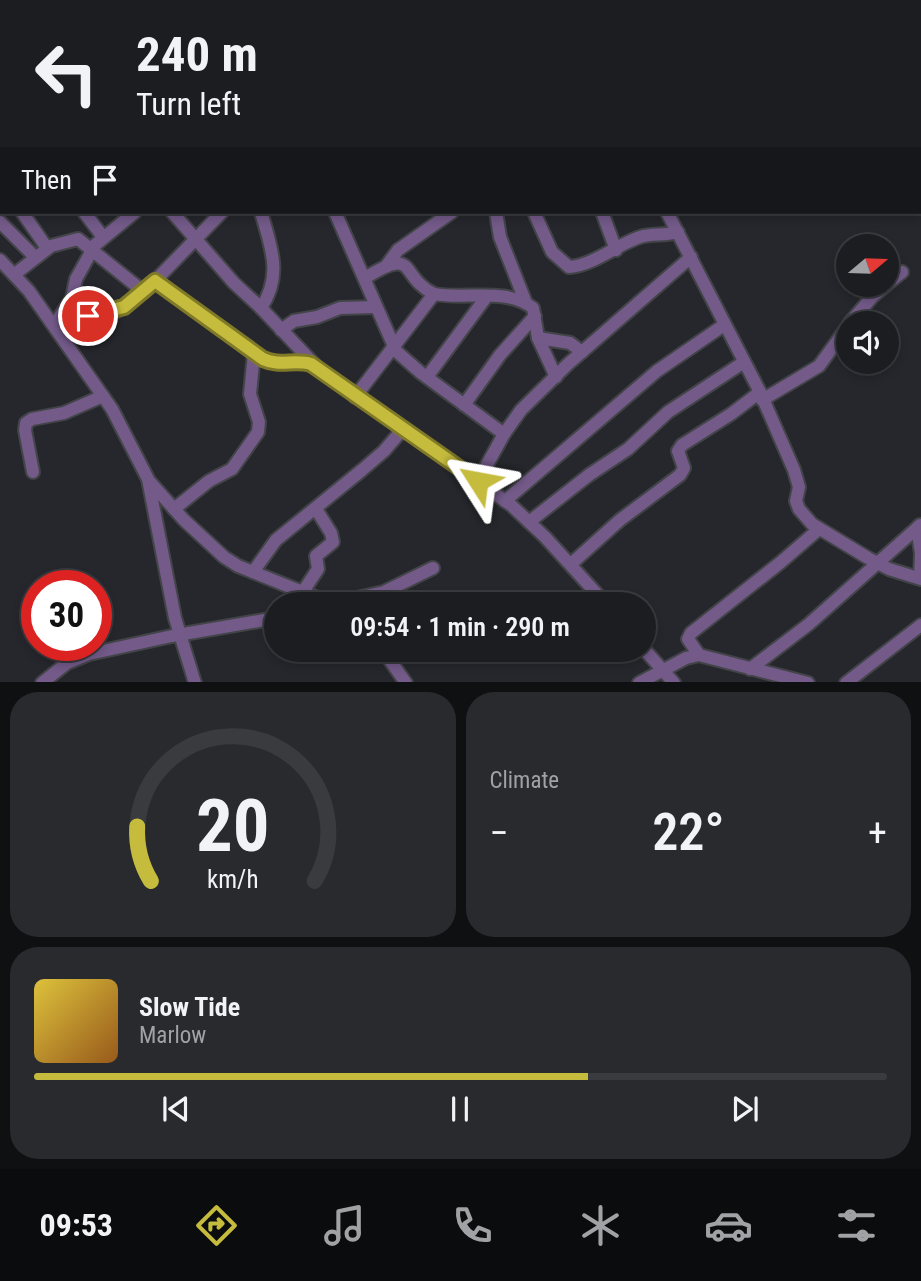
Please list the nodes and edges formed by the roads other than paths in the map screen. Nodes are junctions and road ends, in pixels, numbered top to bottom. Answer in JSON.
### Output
{"nodes":[{"id":1,"x":23,"y":214,"type":"edge"},
{"id":2,"x":85,"y":214,"type":"edge"},
{"id":3,"x":132,"y":214,"type":"edge"},
{"id":4,"x":174,"y":214,"type":"edge"},
{"id":5,"x":189,"y":214,"type":"edge"},
{"id":6,"x":220,"y":214,"type":"edge"},
{"id":7,"x":262,"y":214,"type":"edge"},
{"id":8,"x":336,"y":214,"type":"edge"},
{"id":9,"x":449,"y":214,"type":"edge"},
{"id":10,"x":496,"y":214,"type":"edge"},
{"id":11,"x":535,"y":214,"type":"edge"},
{"id":12,"x":604,"y":214,"type":"edge"},
{"id":13,"x":668,"y":214,"type":"edge"},
{"id":14,"x":0,"y":222,"type":"edge"},
{"id":15,"x":186,"y":227,"type":"junction"},
{"id":16,"x":678,"y":232,"type":"junction"},
{"id":17,"x":103,"y":237,"type":"junction"},
{"id":18,"x":197,"y":239,"type":"junction"},
{"id":19,"x":47,"y":248,"type":"junction"},
{"id":20,"x":92,"y":249,"type":"junction"},
{"id":21,"x":616,"y":250,"type":"junction"},
{"id":22,"x":35,"y":257,"type":"junction"},
{"id":23,"x":691,"y":257,"type":"junction"},
{"id":24,"x":0,"y":260,"type":"edge"},
{"id":25,"x":387,"y":265,"type":"junction"},
{"id":26,"x":15,"y":274,"type":"junction"},
{"id":27,"x":365,"y":278,"type":"junction"},
{"id":28,"x":155,"y":281,"type":"junction"},
{"id":29,"x":144,"y":292,"type":"junction"},
{"id":30,"x":434,"y":294,"type":"junction"},
{"id":31,"x":487,"y":296,"type":"junction"},
{"id":32,"x":526,"y":303,"type":"junction"},
{"id":33,"x":376,"y":307,"type":"junction"},
{"id":34,"x":261,"y":308,"type":"junction"},
{"id":35,"x":535,"y":316,"type":"junction"},
{"id":36,"x":54,"y":322,"type":"junction"},
{"id":37,"x":724,"y":325,"type":"junction"},
{"id":38,"x":281,"y":330,"type":"junction"},
{"id":39,"x":538,"y":338,"type":"junction"},
{"id":40,"x":836,"y":342,"type":"edge"},
{"id":41,"x":394,"y":345,"type":"junction"},
{"id":42,"x":582,"y":352,"type":"junction"},
{"id":43,"x":254,"y":353,"type":"junction"},
{"id":44,"x":744,"y":362,"type":"junction"},
{"id":45,"x":323,"y":372,"type":"junction"},
{"id":46,"x":426,"y":377,"type":"junction"},
{"id":47,"x":556,"y":377,"type":"junction"},
{"id":48,"x":103,"y":396,"type":"junction"},
{"id":49,"x":761,"y":396,"type":"junction"},
{"id":50,"x":355,"y":397,"type":"junction"},
{"id":51,"x":464,"y":405,"type":"junction"},
{"id":52,"x":403,"y":429,"type":"junction"},
{"id":53,"x":504,"y":434,"type":"junction"},
{"id":54,"x":33,"y":472,"type":"dead end"},
{"id":55,"x":148,"y":479,"type":"junction"},
{"id":56,"x":478,"y":481,"type":"junction"},
{"id":57,"x":505,"y":501,"type":"junction"},
{"id":58,"x":174,"y":509,"type":"junction"},
{"id":59,"x":316,"y":509,"type":"junction"},
{"id":60,"x":529,"y":522,"type":"junction"},
{"id":61,"x":919,"y":526,"type":"edge"},
{"id":62,"x":819,"y":528,"type":"junction"},
{"id":63,"x":571,"y":564,"type":"junction"},
{"id":64,"x":879,"y":564,"type":"junction"},
{"id":65,"x":921,"y":567,"type":"edge"},
{"id":66,"x":433,"y":568,"type":"dead end"},
{"id":67,"x":253,"y":572,"type":"junction"},
{"id":68,"x":921,"y":579,"type":"edge"},
{"id":69,"x":293,"y":592,"type":"edge"},
{"id":70,"x":306,"y":592,"type":"edge"},
{"id":71,"x":383,"y":592,"type":"edge"},
{"id":72,"x":596,"y":592,"type":"edge"},
{"id":73,"x":264,"y":620,"type":"edge"},
{"id":74,"x":921,"y":625,"type":"edge"},
{"id":75,"x":179,"y":635,"type":"junction"},
{"id":76,"x":699,"y":655,"type":"junction"},
{"id":77,"x":391,"y":662,"type":"edge"},
{"id":78,"x":656,"y":662,"type":"edge"},
{"id":79,"x":663,"y":669,"type":"junction"},
{"id":80,"x":750,"y":669,"type":"junction"},
{"id":81,"x":404,"y":681,"type":"edge"},
{"id":82,"x":42,"y":682,"type":"edge"},
{"id":83,"x":195,"y":682,"type":"edge"},
{"id":84,"x":639,"y":682,"type":"edge"},
{"id":85,"x":674,"y":682,"type":"edge"},
{"id":86,"x":801,"y":682,"type":"edge"},
{"id":87,"x":846,"y":682,"type":"edge"}],
"edges":[{"from":1,"to":19,"type":"street"},
{"from":2,"to":17,"type":"street"},
{"from":3,"to":17,"type":"street"},
{"from":4,"to":15,"type":"street"},
{"from":5,"to":15,"type":"street"},
{"from":6,"to":18,"type":"street"},
{"from":7,"to":34,"type":"street"},
{"from":8,"to":27,"type":"street"},
{"from":9,"to":25,"type":"street"},
{"from":10,"to":32,"type":"street"},
{"from":11,"to":21,"type":"street"},
{"from":12,"to":21,"type":"street"},
{"from":13,"to":16,"type":"street"},
{"from":14,"to":22,"type":"street"},
{"from":15,"to":18,"type":"street"},
{"from":16,"to":21,"type":"street"},
{"from":16,"to":23,"type":"street"},
{"from":17,"to":20,"type":"street"},
{"from":18,"to":28,"type":"street"},
{"from":18,"to":34,"type":"street"},
{"from":19,"to":20,"type":"street"},
{"from":19,"to":22,"type":"street"},
{"from":20,"to":29,"type":"street"},
{"from":20,"to":36,"type":"street"},
{"from":22,"to":26,"type":"street"},
{"from":23,"to":37,"type":"street"},
{"from":23,"to":42,"type":"street"},
{"from":24,"to":26,"type":"street"},
{"from":25,"to":27,"type":"street"},
{"from":25,"to":30,"type":"street"},
{"from":26,"to":36,"type":"street"},
{"from":27,"to":33,"type":"street"},
{"from":28,"to":29,"type":"street"},
{"from":28,"to":43,"type":"street"},
{"from":29,"to":36,"type":"street"},
{"from":30,"to":31,"type":"street"},
{"from":30,"to":41,"type":"street"},
{"from":31,"to":32,"type":"street"},
{"from":31,"to":46,"type":"street"},
{"from":32,"to":35,"type":"street"},
{"from":33,"to":38,"type":"street"},
{"from":33,"to":41,"type":"street"},
{"from":34,"to":38,"type":"street"},
{"from":35,"to":39,"type":"street"},
{"from":35,"to":51,"type":"street"},
{"from":36,"to":48,"type":"street"},
{"from":37,"to":44,"type":"street"},
{"from":37,"to":57,"type":"street"},
{"from":38,"to":45,"type":"street"},
{"from":39,"to":42,"type":"street"},
{"from":39,"to":47,"type":"street"},
{"from":40,"to":49,"type":"street"},
{"from":41,"to":46,"type":"street"},
{"from":41,"to":50,"type":"street"},
{"from":42,"to":47,"type":"street"},
{"from":43,"to":45,"type":"street"},
{"from":43,"to":58,"type":"street"},
{"from":44,"to":49,"type":"street"},
{"from":44,"to":60,"type":"street"},
{"from":45,"to":50,"type":"street"},
{"from":46,"to":51,"type":"street"},
{"from":47,"to":53,"type":"street"},
{"from":48,"to":54,"type":"street"},
{"from":48,"to":55,"type":"street"},
{"from":49,"to":62,"type":"street"},
{"from":49,"to":63,"type":"street"},
{"from":50,"to":52,"type":"street"},
{"from":51,"to":53,"type":"street"},
{"from":52,"to":56,"type":"street"},
{"from":52,"to":59,"type":"street"},
{"from":53,"to":56,"type":"street"},
{"from":55,"to":58,"type":"street"},
{"from":55,"to":75,"type":"street"},
{"from":56,"to":57,"type":"street"},
{"from":57,"to":60,"type":"street"},
{"from":58,"to":67,"type":"street"},
{"from":59,"to":67,"type":"street"},
{"from":59,"to":70,"type":"street"},
{"from":60,"to":63,"type":"street"},
{"from":61,"to":64,"type":"street"},
{"from":61,"to":65,"type":"street"},
{"from":62,"to":64,"type":"street"},
{"from":62,"to":76,"type":"street"},
{"from":63,"to":72,"type":"street"},
{"from":64,"to":68,"type":"street"},
{"from":64,"to":80,"type":"street"},
{"from":65,"to":68,"type":"street"},
{"from":66,"to":71,"type":"street"},
{"from":67,"to":69,"type":"street"},
{"from":73,"to":75,"type":"street"},
{"from":74,"to":87,"type":"street"},
{"from":75,"to":82,"type":"street"},
{"from":75,"to":83,"type":"street"},
{"from":76,"to":79,"type":"street"},
{"from":76,"to":80,"type":"street"},
{"from":77,"to":81,"type":"street"},
{"from":78,"to":79,"type":"street"},
{"from":79,"to":84,"type":"street"},
{"from":79,"to":85,"type":"street"},
{"from":80,"to":86,"type":"street"}]}
